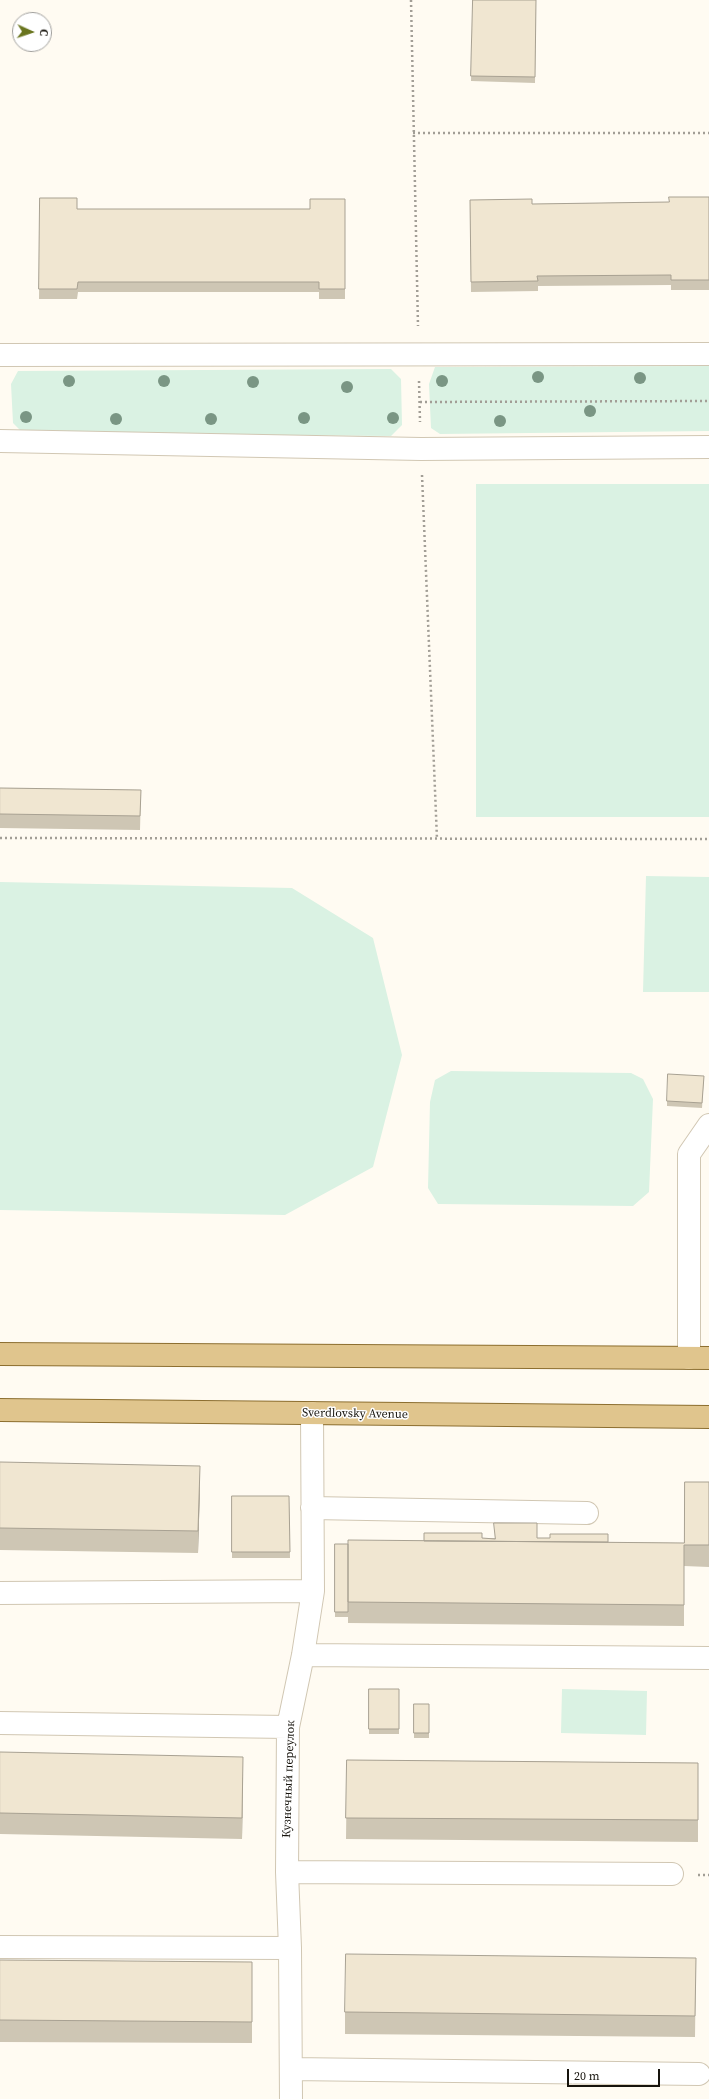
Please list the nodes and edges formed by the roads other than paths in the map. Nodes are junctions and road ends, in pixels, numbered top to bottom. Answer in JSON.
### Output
{"nodes":[{"id":1,"x":709,"y":354,"type":"edge"},
{"id":2,"x":0,"y":355,"type":"edge"},
{"id":3,"x":0,"y":441,"type":"edge"},
{"id":4,"x":709,"y":447,"type":"edge"},
{"id":5,"x":709,"y":1125,"type":"edge"},
{"id":6,"x":0,"y":1354,"type":"edge"},
{"id":7,"x":699,"y":1358,"type":"edge"},
{"id":8,"x":0,"y":1410,"type":"edge"},
{"id":9,"x":312,"y":1413,"type":"junction"},
{"id":10,"x":709,"y":1418,"type":"edge"},
{"id":11,"x":312,"y":1508,"type":"junction"},
{"id":12,"x":587,"y":1512,"type":"dead end"},
{"id":13,"x":313,"y":1591,"type":"junction"},
{"id":14,"x":0,"y":1593,"type":"edge"},
{"id":15,"x":303,"y":1655,"type":"junction"},
{"id":16,"x":709,"y":1658,"type":"edge"},
{"id":17,"x":0,"y":1722,"type":"edge"},
{"id":18,"x":288,"y":1727,"type":"junction"},
{"id":19,"x":287,"y":1872,"type":"junction"},
{"id":20,"x":672,"y":1874,"type":"dead end"},
{"id":21,"x":0,"y":1947,"type":"edge"},
{"id":22,"x":290,"y":1948,"type":"junction"},
{"id":23,"x":291,"y":2069,"type":"junction"},
{"id":24,"x":699,"y":2074,"type":"dead end"},
{"id":25,"x":291,"y":2099,"type":"edge"}],
"edges":[{"from":1,"to":2,"type":"street"},
{"from":3,"to":4,"type":"street"},
{"from":5,"to":7,"type":"street"},
{"from":6,"to":7,"type":"main road"},
{"from":8,"to":9,"type":"main road","name":"Sverdlovsky Avenue"},
{"from":9,"to":10,"type":"main road","name":"Sverdlovsky Avenue"},
{"from":9,"to":11,"type":"street","name":"Кузнечный переулок"},
{"from":11,"to":12,"type":"street"},
{"from":11,"to":13,"type":"street","name":"Кузнечный переулок"},
{"from":13,"to":14,"type":"street"},
{"from":13,"to":15,"type":"street","name":"Кузнечный переулок"},
{"from":15,"to":16,"type":"street"},
{"from":15,"to":18,"type":"street","name":"Кузнечный переулок"},
{"from":17,"to":18,"type":"street"},
{"from":18,"to":19,"type":"street","name":"Кузнечный переулок"},
{"from":19,"to":20,"type":"street"},
{"from":19,"to":22,"type":"street","name":"Кузнечный переулок"},
{"from":21,"to":22,"type":"street"},
{"from":22,"to":23,"type":"street","name":"Кузнечный переулок"},
{"from":23,"to":24,"type":"street"},
{"from":23,"to":25,"type":"street","name":"Кузнечный переулок"}]}
